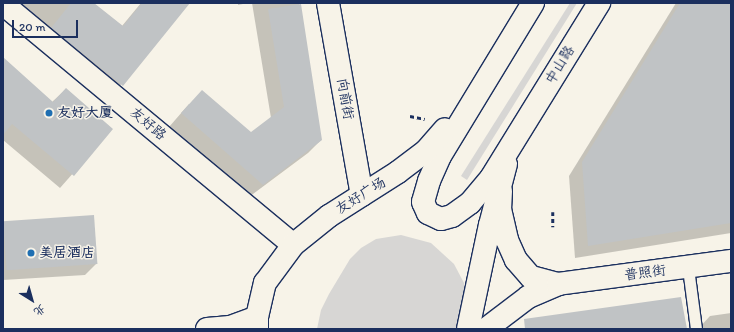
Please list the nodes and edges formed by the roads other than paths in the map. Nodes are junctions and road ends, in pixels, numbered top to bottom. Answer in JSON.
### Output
{"nodes":[{"id":1,"x":328,"y":3,"type":"edge"},
{"id":2,"x":533,"y":3,"type":"edge"},
{"id":3,"x":599,"y":3,"type":"edge"},
{"id":4,"x":3,"y":4,"type":"edge"},
{"id":5,"x":482,"y":86,"type":"junction"},
{"id":6,"x":521,"y":128,"type":"junction"},
{"id":7,"x":503,"y":174,"type":"junction"},
{"id":8,"x":362,"y":195,"type":"junction"},
{"id":9,"x":293,"y":245,"type":"junction"},
{"id":10,"x":731,"y":261,"type":"edge"},
{"id":11,"x":688,"y":268,"type":"junction"},
{"id":12,"x":558,"y":284,"type":"junction"},
{"id":13,"x":257,"y":323,"type":"edge"},
{"id":14,"x":207,"y":329,"type":"edge"},
{"id":15,"x":468,"y":329,"type":"edge"},
{"id":16,"x":486,"y":329,"type":"edge"},
{"id":17,"x":696,"y":329,"type":"edge"}],
"edges":[{"from":1,"to":8,"type":"main road","name":"向前街"},
{"from":2,"to":5,"type":"main road"},
{"from":3,"to":6,"type":"main road","name":"中山路"},
{"from":4,"to":9,"type":"main road","name":"友好路"},
{"from":5,"to":6,"type":"main road"},
{"from":5,"to":8,"type":"main road","name":"友好广场"},
{"from":6,"to":7,"type":"main road"},
{"from":7,"to":12,"type":"main road"},
{"from":7,"to":15,"type":"main road"},
{"from":8,"to":9,"type":"main road","name":"友好广场"},
{"from":9,"to":13,"type":"main road","name":"友好广场"},
{"from":10,"to":11,"type":"main road","name":"普照街"},
{"from":11,"to":12,"type":"main road","name":"普照街"},
{"from":11,"to":17,"type":"lane"},
{"from":12,"to":16,"type":"main road"},
{"from":13,"to":14,"type":"main road"}]}
